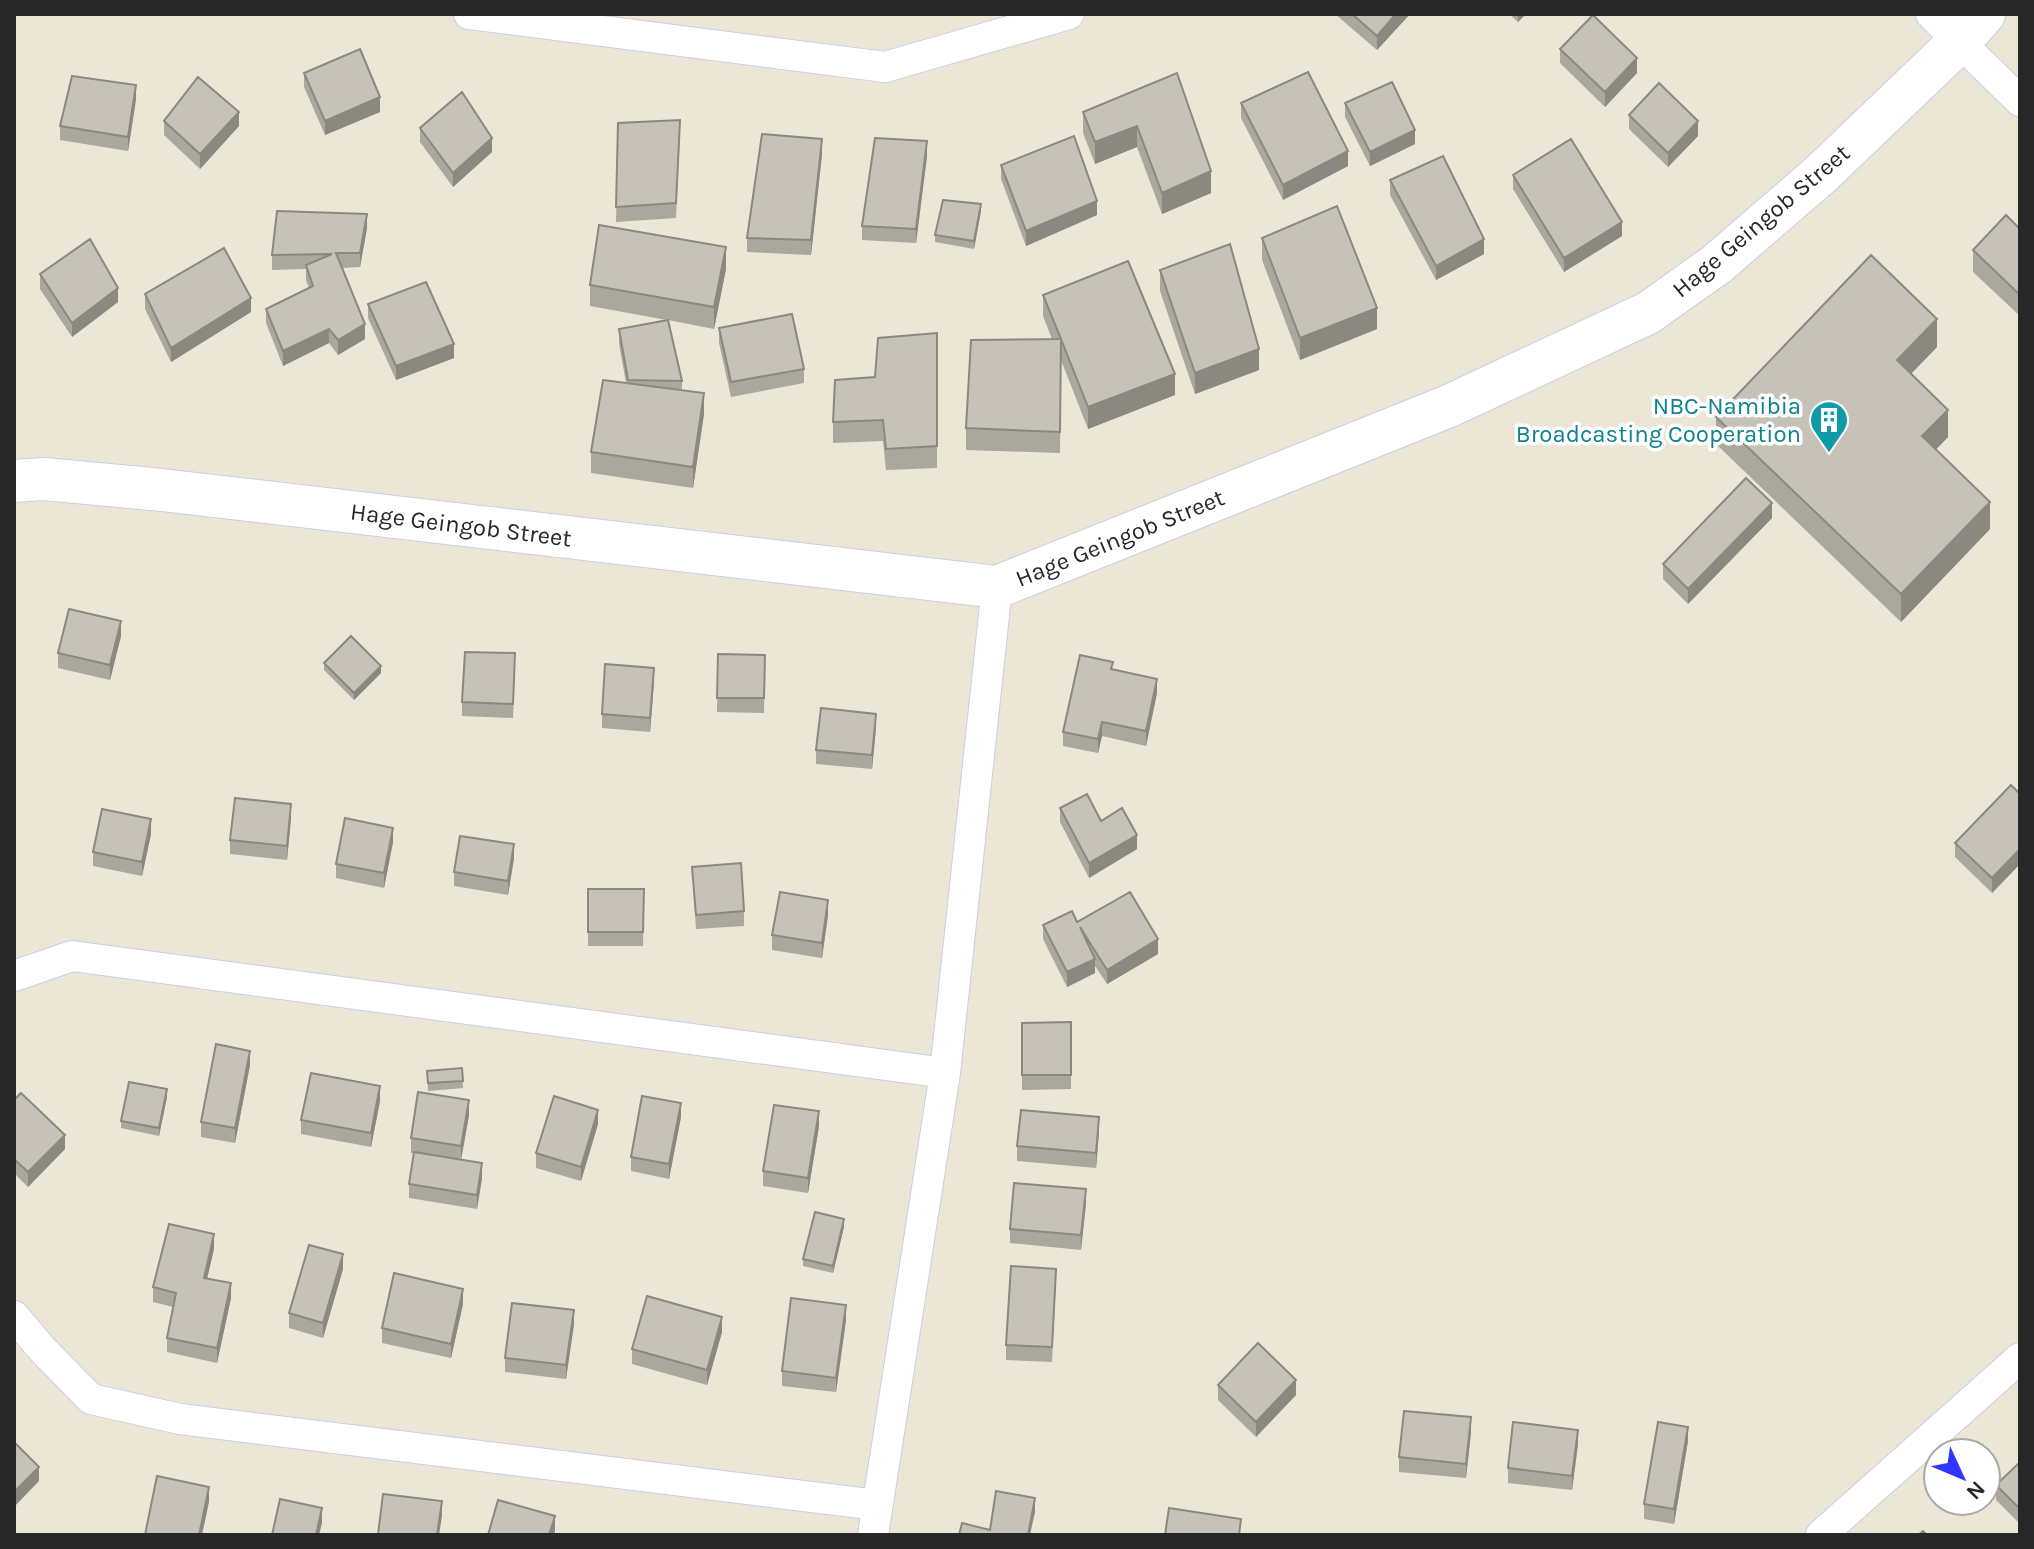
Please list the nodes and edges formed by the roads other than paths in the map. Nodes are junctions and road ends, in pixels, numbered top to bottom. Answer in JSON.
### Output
{"nodes":[{"id":1,"x":469,"y":14,"type":"edge"},
{"id":2,"x":1069,"y":14,"type":"edge"},
{"id":3,"x":1958,"y":23,"type":"edge"},
{"id":4,"x":2020,"y":101,"type":"edge"},
{"id":5,"x":14,"y":481,"type":"edge"},
{"id":6,"x":997,"y":587,"type":"junction"},
{"id":7,"x":14,"y":976,"type":"edge"},
{"id":8,"x":945,"y":1073,"type":"junction"},
{"id":9,"x":14,"y":1316,"type":"edge"},
{"id":10,"x":2020,"y":1358,"type":"edge"},
{"id":11,"x":877,"y":1505,"type":"junction"},
{"id":12,"x":873,"y":1535,"type":"edge"},
{"id":13,"x":1821,"y":1535,"type":"edge"}],
"edges":[{"from":1,"to":2,"type":"street"},
{"from":3,"to":4,"type":"street"},
{"from":3,"to":6,"type":"street","name":"Hage Geingob Street"},
{"from":5,"to":6,"type":"street","name":"Hage Geingob Street"},
{"from":6,"to":8,"type":"street"},
{"from":7,"to":8,"type":"street"},
{"from":8,"to":11,"type":"street"},
{"from":9,"to":11,"type":"street"},
{"from":10,"to":13,"type":"street"},
{"from":11,"to":12,"type":"street"}]}
